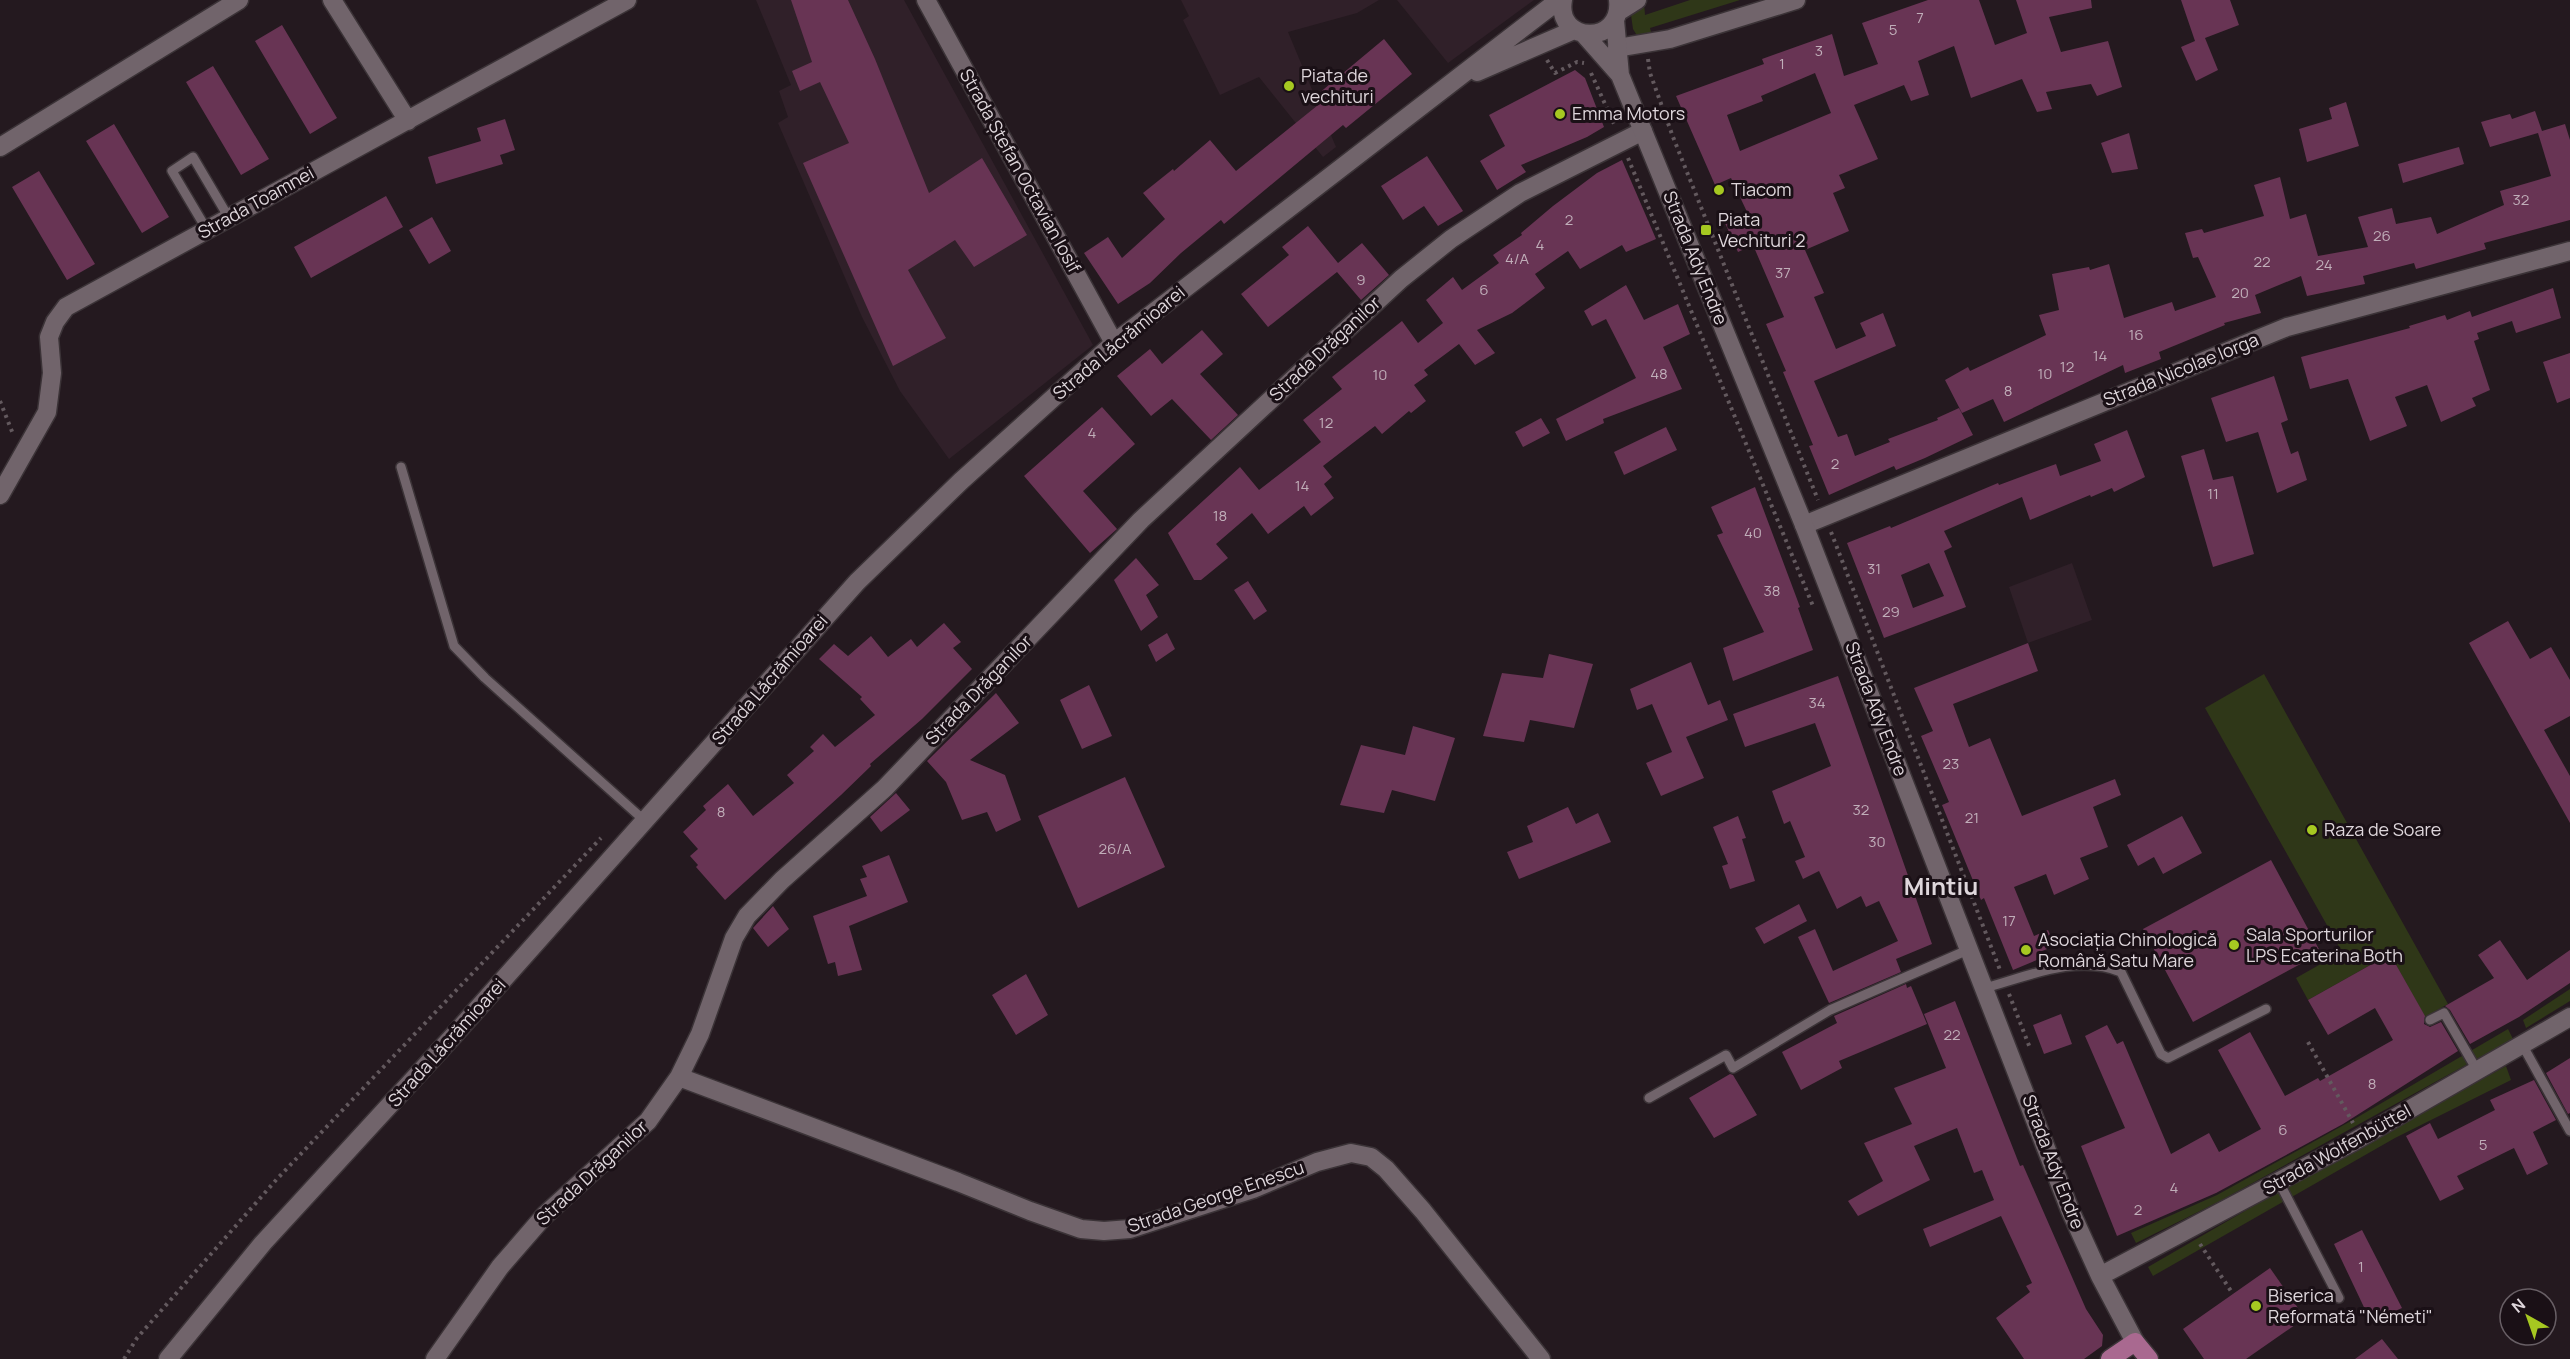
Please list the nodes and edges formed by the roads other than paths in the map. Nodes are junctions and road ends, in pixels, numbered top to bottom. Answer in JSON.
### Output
{"nodes":[{"id":1,"x":239,"y":0,"type":"edge"},
{"id":2,"x":332,"y":0,"type":"edge"},
{"id":3,"x":627,"y":0,"type":"edge"},
{"id":4,"x":926,"y":0,"type":"edge"},
{"id":5,"x":1561,"y":0,"type":"edge"},
{"id":6,"x":1637,"y":0,"type":"edge"},
{"id":7,"x":1796,"y":0,"type":"edge"},
{"id":8,"x":1617,"y":11,"type":"edge"},
{"id":9,"x":1578,"y":32,"type":"junction"},
{"id":10,"x":1617,"y":48,"type":"junction"},
{"id":11,"x":1620,"y":75,"type":"junction"},
{"id":12,"x":1451,"y":83,"type":"junction"},
{"id":13,"x":408,"y":121,"type":"junction"},
{"id":14,"x":1643,"y":131,"type":"junction"},
{"id":15,"x":0,"y":147,"type":"edge"},
{"id":16,"x":229,"y":218,"type":"junction"},
{"id":17,"x":207,"y":230,"type":"junction"},
{"id":18,"x":2570,"y":251,"type":"edge"},
{"id":19,"x":1114,"y":343,"type":"junction"},
{"id":20,"x":401,"y":467,"type":"dead end"},
{"id":21,"x":0,"y":495,"type":"edge"},
{"id":22,"x":1804,"y":525,"type":"junction"},
{"id":23,"x":645,"y":821,"type":"junction"},
{"id":24,"x":1970,"y":949,"type":"junction"},
{"id":25,"x":1985,"y":988,"type":"junction"},
{"id":26,"x":2266,"y":1009,"type":"dead end"},
{"id":27,"x":2570,"y":1017,"type":"edge"},
{"id":28,"x":2430,"y":1020,"type":"dead end"},
{"id":29,"x":2523,"y":1046,"type":"junction"},
{"id":30,"x":2478,"y":1072,"type":"junction"},
{"id":31,"x":679,"y":1077,"type":"junction"},
{"id":32,"x":1649,"y":1098,"type":"dead end"},
{"id":33,"x":2570,"y":1131,"type":"edge"},
{"id":34,"x":2279,"y":1182,"type":"junction"},
{"id":35,"x":2100,"y":1276,"type":"junction"},
{"id":36,"x":2339,"y":1298,"type":"dead end"},
{"id":37,"x":2135,"y":1342,"type":"junction"},
{"id":38,"x":168,"y":1359,"type":"edge"},
{"id":39,"x":435,"y":1359,"type":"edge"},
{"id":40,"x":1541,"y":1359,"type":"edge"},
{"id":41,"x":2110,"y":1359,"type":"edge"},
{"id":42,"x":2149,"y":1359,"type":"edge"}],
"edges":[{"from":1,"to":15,"type":"street"},
{"from":2,"to":13,"type":"street"},
{"from":3,"to":13,"type":"street","name":"Strada Toamnei"},
{"from":4,"to":19,"type":"street","name":"Strada Ștefan Octavian Iosif"},
{"from":5,"to":9,"type":"street","name":"Strada Ady Endre"},
{"from":5,"to":12,"type":"street","name":"Strada Lăcrămioarei"},
{"from":6,"to":8,"type":"street","name":"Strada Lăcrămioarei"},
{"from":7,"to":10,"type":"street"},
{"from":8,"to":9,"type":"street","name":"Strada Lăcrămioarei"},
{"from":8,"to":10,"type":"street","name":"Strada Ady Endre"},
{"from":9,"to":11,"type":"street","name":"Strada Ady Endre"},
{"from":9,"to":12,"type":"street","name":"Strada Lăcrămioarei"},
{"from":10,"to":11,"type":"street","name":"Strada Ady Endre"},
{"from":11,"to":14,"type":"street","name":"Strada Ady Endre"},
{"from":12,"to":19,"type":"street","name":"Strada Lăcrămioarei"},
{"from":13,"to":16,"type":"street","name":"Strada Toamnei"},
{"from":14,"to":22,"type":"street","name":"Strada Ady Endre"},
{"from":14,"to":31,"type":"street","name":"Strada Drăganilor"},
{"from":16,"to":17,"type":"street","name":"Strada Toamnei"},
{"from":16,"to":17,"type":"lane"},
{"from":17,"to":21,"type":"street","name":"Strada Toamnei"},
{"from":18,"to":22,"type":"street","name":"Strada Nicolae Iorga"},
{"from":19,"to":23,"type":"street","name":"Strada Lăcrămioarei"},
{"from":20,"to":23,"type":"lane"},
{"from":22,"to":24,"type":"street","name":"Strada Ady Endre"},
{"from":23,"to":38,"type":"street","name":"Strada Lăcrămioarei"},
{"from":24,"to":25,"type":"street","name":"Strada Ady Endre"},
{"from":24,"to":32,"type":"lane"},
{"from":25,"to":26,"type":"lane"},
{"from":25,"to":35,"type":"street","name":"Strada Ady Endre"},
{"from":27,"to":29,"type":"street","name":"Strada Wolfenbüttel"},
{"from":28,"to":30,"type":"lane"},
{"from":29,"to":30,"type":"street","name":"Strada Wolfenbüttel"},
{"from":29,"to":33,"type":"lane"},
{"from":30,"to":34,"type":"street","name":"Strada Wolfenbüttel"},
{"from":31,"to":39,"type":"street","name":"Strada Drăganilor"},
{"from":31,"to":40,"type":"street","name":"Strada George Enescu"},
{"from":34,"to":35,"type":"street","name":"Strada Wolfenbüttel"},
{"from":34,"to":36,"type":"lane"},
{"from":35,"to":37,"type":"street","name":"Strada Ady Endre"},
{"from":37,"to":41,"type":"main road"},
{"from":37,"to":42,"type":"main road"}]}
